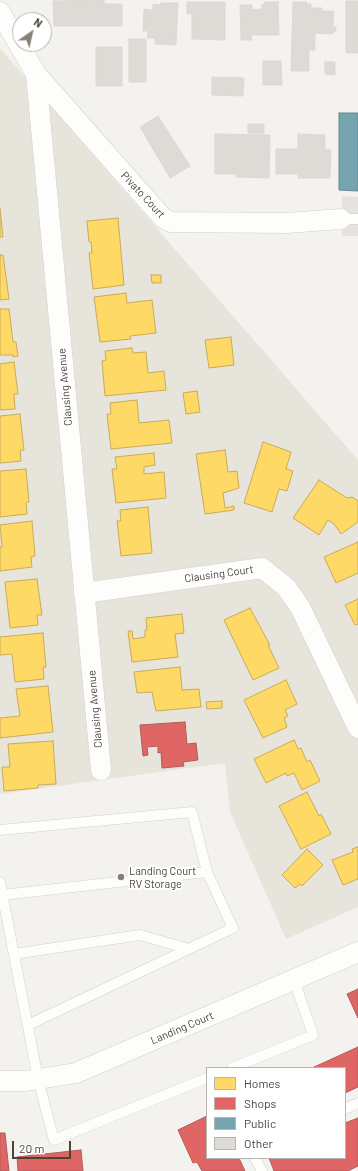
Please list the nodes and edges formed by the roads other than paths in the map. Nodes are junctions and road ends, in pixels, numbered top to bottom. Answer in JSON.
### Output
{"nodes":[{"id":1,"x":0,"y":12,"type":"edge"},
{"id":2,"x":36,"y":74,"type":"junction"},
{"id":3,"x":349,"y":219,"type":"edge"},
{"id":4,"x":84,"y":593,"type":"junction"},
{"id":5,"x":358,"y":728,"type":"edge"},
{"id":6,"x":101,"y":770,"type":"dead end"},
{"id":7,"x":0,"y":830,"type":"edge"},
{"id":8,"x":207,"y":872,"type":"junction"},
{"id":9,"x":0,"y":882,"type":"edge"},
{"id":10,"x":2,"y":895,"type":"junction"},
{"id":11,"x":189,"y":949,"type":"junction"},
{"id":12,"x":358,"y":952,"type":"edge"},
{"id":13,"x":14,"y":954,"type":"junction"},
{"id":14,"x":294,"y":980,"type":"junction"},
{"id":15,"x":28,"y":1025,"type":"junction"},
{"id":16,"x":234,"y":1067,"type":"edge"},
{"id":17,"x":206,"y":1078,"type":"edge"},
{"id":18,"x":38,"y":1079,"type":"junction"},
{"id":19,"x":0,"y":1081,"type":"edge"},
{"id":20,"x":358,"y":1103,"type":"edge"},
{"id":21,"x":346,"y":1109,"type":"edge"},
{"id":22,"x":256,"y":1159,"type":"edge"},
{"id":23,"x":262,"y":1171,"type":"edge"}],
"edges":[{"from":1,"to":2,"type":"street","name":"Clausing Avenue"},
{"from":2,"to":3,"type":"street","name":"Pivato Court"},
{"from":2,"to":4,"type":"street","name":"Clausing Avenue"},
{"from":4,"to":5,"type":"street","name":"Clausing Court"},
{"from":4,"to":6,"type":"street","name":"Clausing Avenue"},
{"from":7,"to":8,"type":"lane"},
{"from":8,"to":10,"type":"lane"},
{"from":8,"to":11,"type":"lane"},
{"from":9,"to":10,"type":"lane"},
{"from":10,"to":13,"type":"lane"},
{"from":11,"to":13,"type":"lane"},
{"from":11,"to":15,"type":"lane"},
{"from":12,"to":14,"type":"street","name":"Landing Court"},
{"from":13,"to":15,"type":"lane"},
{"from":14,"to":16,"type":"lane"},
{"from":14,"to":18,"type":"street","name":"Landing Court"},
{"from":15,"to":18,"type":"lane"},
{"from":17,"to":18,"type":"lane"},
{"from":18,"to":19,"type":"street","name":"Landing Court"},
{"from":20,"to":21,"type":"lane"},
{"from":22,"to":23,"type":"lane"}]}
